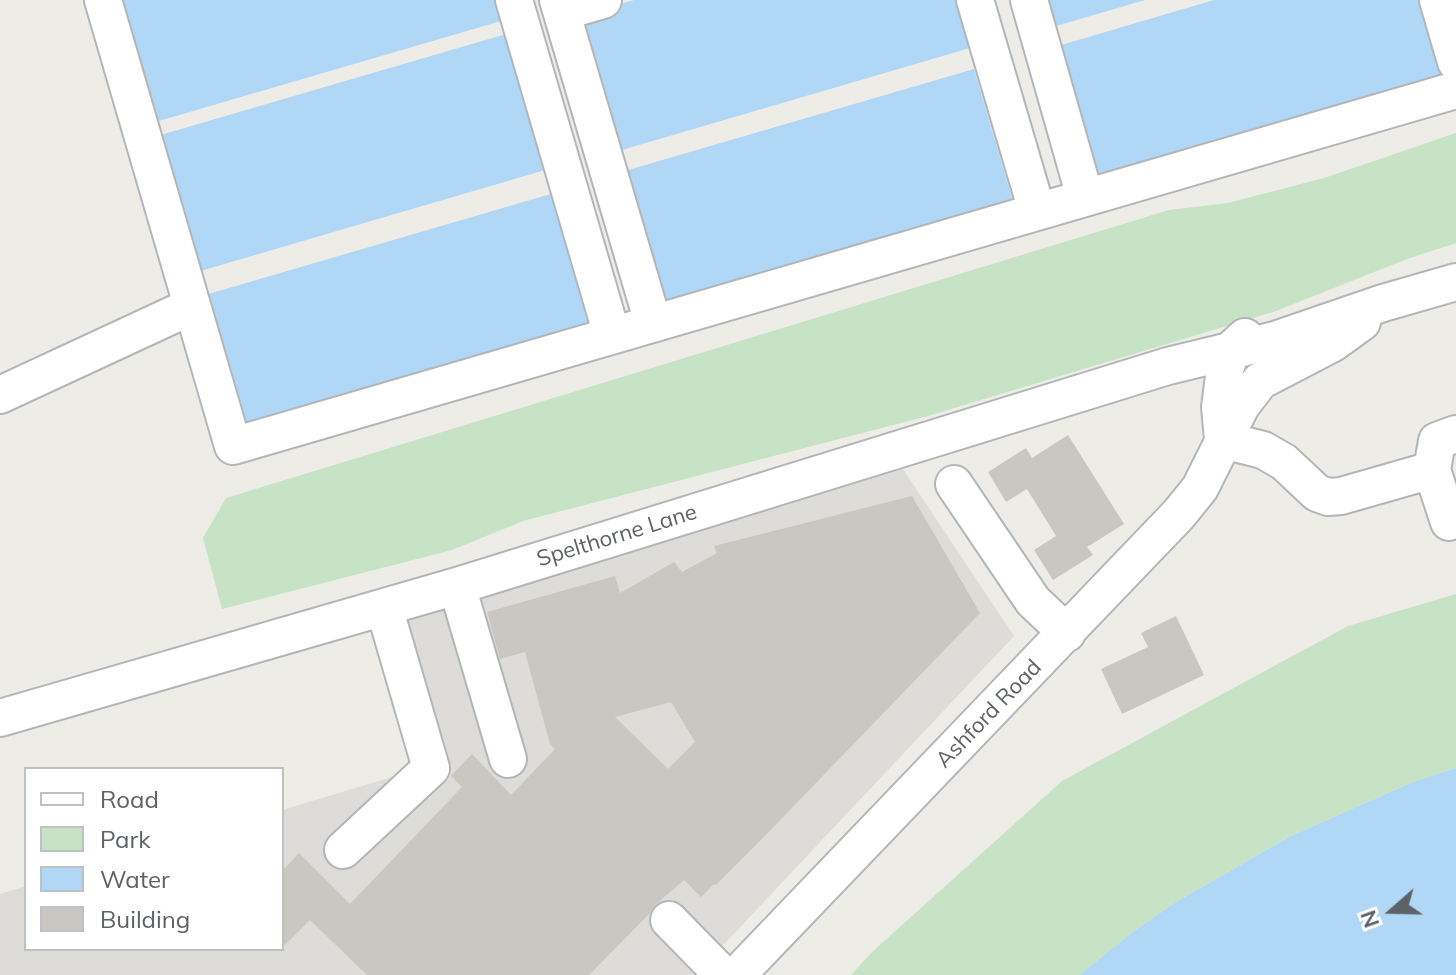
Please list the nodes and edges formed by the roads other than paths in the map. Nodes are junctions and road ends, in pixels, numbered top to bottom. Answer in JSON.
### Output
{"nodes":[{"id":1,"x":103,"y":0,"type":"edge"},
{"id":2,"x":514,"y":0,"type":"edge"},
{"id":3,"x":603,"y":0,"type":"edge"},
{"id":4,"x":975,"y":0,"type":"edge"},
{"id":5,"x":1029,"y":0,"type":"edge"},
{"id":6,"x":1438,"y":0,"type":"edge"},
{"id":7,"x":560,"y":6,"type":"edge"},
{"id":8,"x":1041,"y":43,"type":"junction"},
{"id":9,"x":992,"y":56,"type":"junction"},
{"id":10,"x":1456,"y":62,"type":"edge"},
{"id":11,"x":1456,"y":90,"type":"edge"},
{"id":12,"x":607,"y":164,"type":"junction"},
{"id":13,"x":565,"y":176,"type":"junction"},
{"id":14,"x":1085,"y":197,"type":"junction"},
{"id":15,"x":1037,"y":211,"type":"junction"},
{"id":16,"x":1456,"y":282,"type":"edge"},
{"id":17,"x":1383,"y":303,"type":"junction"},
{"id":18,"x":192,"y":306,"type":"junction"},
{"id":19,"x":653,"y":323,"type":"junction"},
{"id":20,"x":612,"y":335,"type":"junction"},
{"id":21,"x":1232,"y":349,"type":"junction"},
{"id":22,"x":0,"y":395,"type":"edge"},
{"id":23,"x":1456,"y":434,"type":"edge"},
{"id":24,"x":1223,"y":440,"type":"junction"},
{"id":25,"x":1432,"y":470,"type":"junction"},
{"id":26,"x":954,"y":484,"type":"dead end"},
{"id":27,"x":1449,"y":522,"type":"dead end"},
{"id":28,"x":457,"y":586,"type":"junction"},
{"id":29,"x":384,"y":607,"type":"junction"},
{"id":30,"x":1067,"y":633,"type":"junction"},
{"id":31,"x":0,"y":718,"type":"edge"},
{"id":32,"x":508,"y":759,"type":"dead end"},
{"id":33,"x":343,"y":850,"type":"dead end"},
{"id":34,"x":669,"y":920,"type":"dead end"},
{"id":35,"x":723,"y":975,"type":"edge"},
{"id":36,"x":737,"y":975,"type":"edge"}],
"edges":[{"from":1,"to":18,"type":"street"},
{"from":2,"to":13,"type":"street"},
{"from":3,"to":7,"type":"street"},
{"from":4,"to":9,"type":"street"},
{"from":5,"to":8,"type":"street"},
{"from":6,"to":10,"type":"street"},
{"from":7,"to":12,"type":"street"},
{"from":8,"to":9,"type":"street"},
{"from":8,"to":14,"type":"street"},
{"from":9,"to":15,"type":"street"},
{"from":11,"to":14,"type":"street"},
{"from":12,"to":13,"type":"street"},
{"from":12,"to":19,"type":"street"},
{"from":13,"to":20,"type":"street"},
{"from":14,"to":15,"type":"street"},
{"from":15,"to":19,"type":"street"},
{"from":16,"to":17,"type":"street"},
{"from":17,"to":21,"type":"street"},
{"from":17,"to":24,"type":"street","name":"Ashford Road"},
{"from":18,"to":20,"type":"street"},
{"from":18,"to":22,"type":"street"},
{"from":19,"to":20,"type":"street"},
{"from":21,"to":24,"type":"street","name":"Ashford Road"},
{"from":21,"to":28,"type":"street","name":"Spelthorne Lane"},
{"from":23,"to":25,"type":"street"},
{"from":24,"to":25,"type":"street"},
{"from":24,"to":30,"type":"street","name":"Ashford Road"},
{"from":25,"to":27,"type":"street"},
{"from":26,"to":30,"type":"street"},
{"from":28,"to":29,"type":"street","name":"Spelthorne Lane"},
{"from":28,"to":32,"type":"street"},
{"from":29,"to":31,"type":"street","name":"Spelthorne Lane"},
{"from":29,"to":33,"type":"street"},
{"from":30,"to":36,"type":"street","name":"Ashford Road"},
{"from":34,"to":35,"type":"street"}]}
